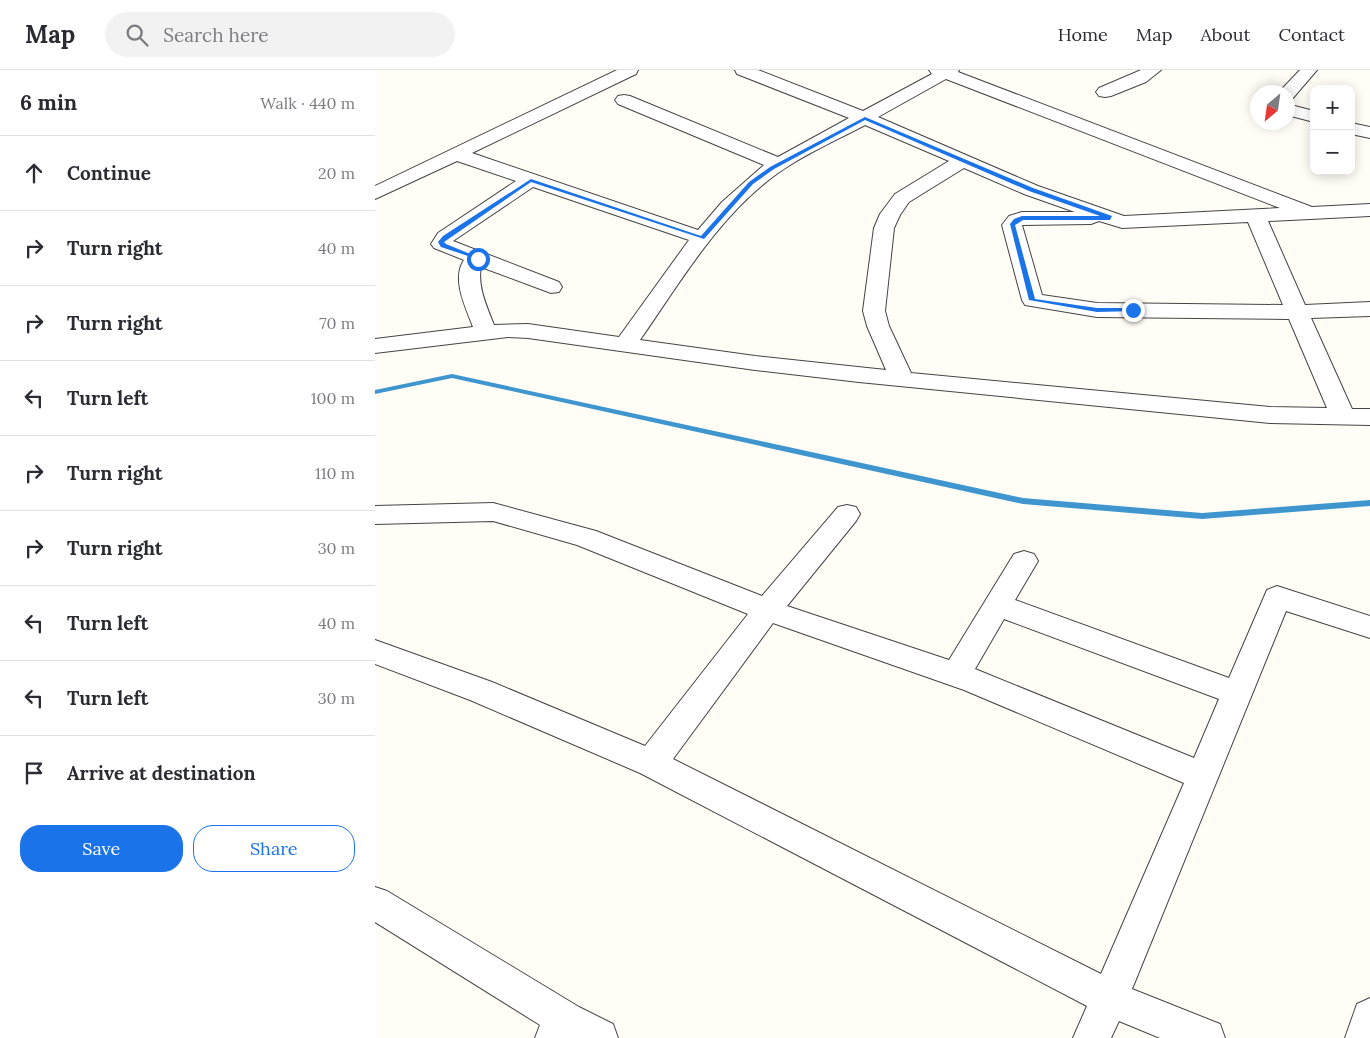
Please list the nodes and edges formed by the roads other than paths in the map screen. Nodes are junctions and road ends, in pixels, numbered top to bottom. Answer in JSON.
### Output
{"nodes":[{"id":1,"x":630,"y":70,"type":"edge"},
{"id":2,"x":743,"y":70,"type":"edge"},
{"id":3,"x":1153,"y":70,"type":"edge"},
{"id":4,"x":1309,"y":70,"type":"edge"},
{"id":5,"x":944,"y":71,"type":"edge"},
{"id":6,"x":1295,"y":85,"type":"edge"},
{"id":7,"x":1105,"y":92,"type":"dead end"},
{"id":8,"x":624,"y":100,"type":"dead end"},
{"id":9,"x":1295,"y":111,"type":"edge"},
{"id":10,"x":1310,"y":116,"type":"edge"},
{"id":11,"x":865,"y":118,"type":"junction"},
{"id":12,"x":1355,"y":129,"type":"edge"},
{"id":13,"x":1370,"y":133,"type":"edge"},
{"id":14,"x":455,"y":154,"type":"junction"},
{"id":15,"x":963,"y":160,"type":"junction"},
{"id":16,"x":778,"y":164,"type":"junction"},
{"id":17,"x":531,"y":180,"type":"junction"},
{"id":18,"x":375,"y":193,"type":"edge"},
{"id":19,"x":1370,"y":210,"type":"edge"},
{"id":20,"x":1309,"y":212,"type":"junction"},
{"id":21,"x":1255,"y":216,"type":"junction"},
{"id":22,"x":1110,"y":218,"type":"junction"},
{"id":23,"x":702,"y":238,"type":"junction"},
{"id":24,"x":478,"y":259,"type":"junction"},
{"id":25,"x":551,"y":287,"type":"dead end"},
{"id":26,"x":1370,"y":309,"type":"edge"},
{"id":27,"x":1297,"y":312,"type":"junction"},
{"id":28,"x":486,"y":333,"type":"junction"},
{"id":29,"x":626,"y":344,"type":"junction"},
{"id":30,"x":375,"y":346,"type":"edge"},
{"id":31,"x":902,"y":379,"type":"junction"},
{"id":32,"x":1343,"y":417,"type":"junction"},
{"id":33,"x":1370,"y":417,"type":"edge"},
{"id":34,"x":847,"y":514,"type":"dead end"},
{"id":35,"x":375,"y":515,"type":"edge"},
{"id":36,"x":1024,"y":561,"type":"dead end"},
{"id":37,"x":997,"y":605,"type":"junction"},
{"id":38,"x":767,"y":610,"type":"junction"},
{"id":39,"x":1370,"y":627,"type":"edge"},
{"id":40,"x":375,"y":652,"type":"edge"},
{"id":41,"x":956,"y":675,"type":"junction"},
{"id":42,"x":1236,"y":693,"type":"junction"},
{"id":43,"x":651,"y":763,"type":"junction"},
{"id":44,"x":1202,"y":776,"type":"junction"},
{"id":45,"x":375,"y":903,"type":"edge"},
{"id":46,"x":1109,"y":998,"type":"junction"},
{"id":47,"x":1370,"y":1017,"type":"edge"},
{"id":48,"x":560,"y":1029,"type":"edge"},
{"id":49,"x":599,"y":1038,"type":"edge"},
{"id":50,"x":1092,"y":1038,"type":"edge"},
{"id":51,"x":1206,"y":1038,"type":"edge"},
{"id":52,"x":1364,"y":1038,"type":"edge"}],
"edges":[{"from":1,"to":14,"type":"street"},
{"from":2,"to":11,"type":"street"},
{"from":3,"to":7,"type":"street"},
{"from":4,"to":6,"type":"street"},
{"from":5,"to":11,"type":"street"},
{"from":5,"to":20,"type":"street"},
{"from":8,"to":16,"type":"street"},
{"from":9,"to":10,"type":"street"},
{"from":11,"to":15,"type":"street"},
{"from":11,"to":16,"type":"street"},
{"from":12,"to":13,"type":"street"},
{"from":14,"to":17,"type":"street"},
{"from":14,"to":18,"type":"street"},
{"from":15,"to":22,"type":"street"},
{"from":15,"to":31,"type":"street"},
{"from":16,"to":23,"type":"street"},
{"from":17,"to":23,"type":"street"},
{"from":17,"to":24,"type":"street"},
{"from":19,"to":20,"type":"street"},
{"from":20,"to":21,"type":"street"},
{"from":21,"to":22,"type":"street"},
{"from":21,"to":27,"type":"street"},
{"from":22,"to":27,"type":"street"},
{"from":23,"to":29,"type":"street"},
{"from":24,"to":25,"type":"street"},
{"from":24,"to":28,"type":"street"},
{"from":26,"to":27,"type":"street"},
{"from":27,"to":32,"type":"street"},
{"from":28,"to":29,"type":"street"},
{"from":28,"to":30,"type":"street"},
{"from":29,"to":31,"type":"street"},
{"from":31,"to":32,"type":"street"},
{"from":32,"to":33,"type":"street"},
{"from":34,"to":38,"type":"street"},
{"from":35,"to":38,"type":"street"},
{"from":36,"to":37,"type":"street"},
{"from":37,"to":41,"type":"street"},
{"from":37,"to":42,"type":"street"},
{"from":38,"to":41,"type":"street"},
{"from":38,"to":43,"type":"street"},
{"from":39,"to":42,"type":"street"},
{"from":40,"to":43,"type":"street"},
{"from":41,"to":44,"type":"street"},
{"from":42,"to":44,"type":"street"},
{"from":43,"to":46,"type":"street"},
{"from":44,"to":46,"type":"street"},
{"from":45,"to":48,"type":"street"},
{"from":46,"to":50,"type":"street"},
{"from":46,"to":51,"type":"street"},
{"from":47,"to":52,"type":"street"},
{"from":48,"to":49,"type":"street"}]}
